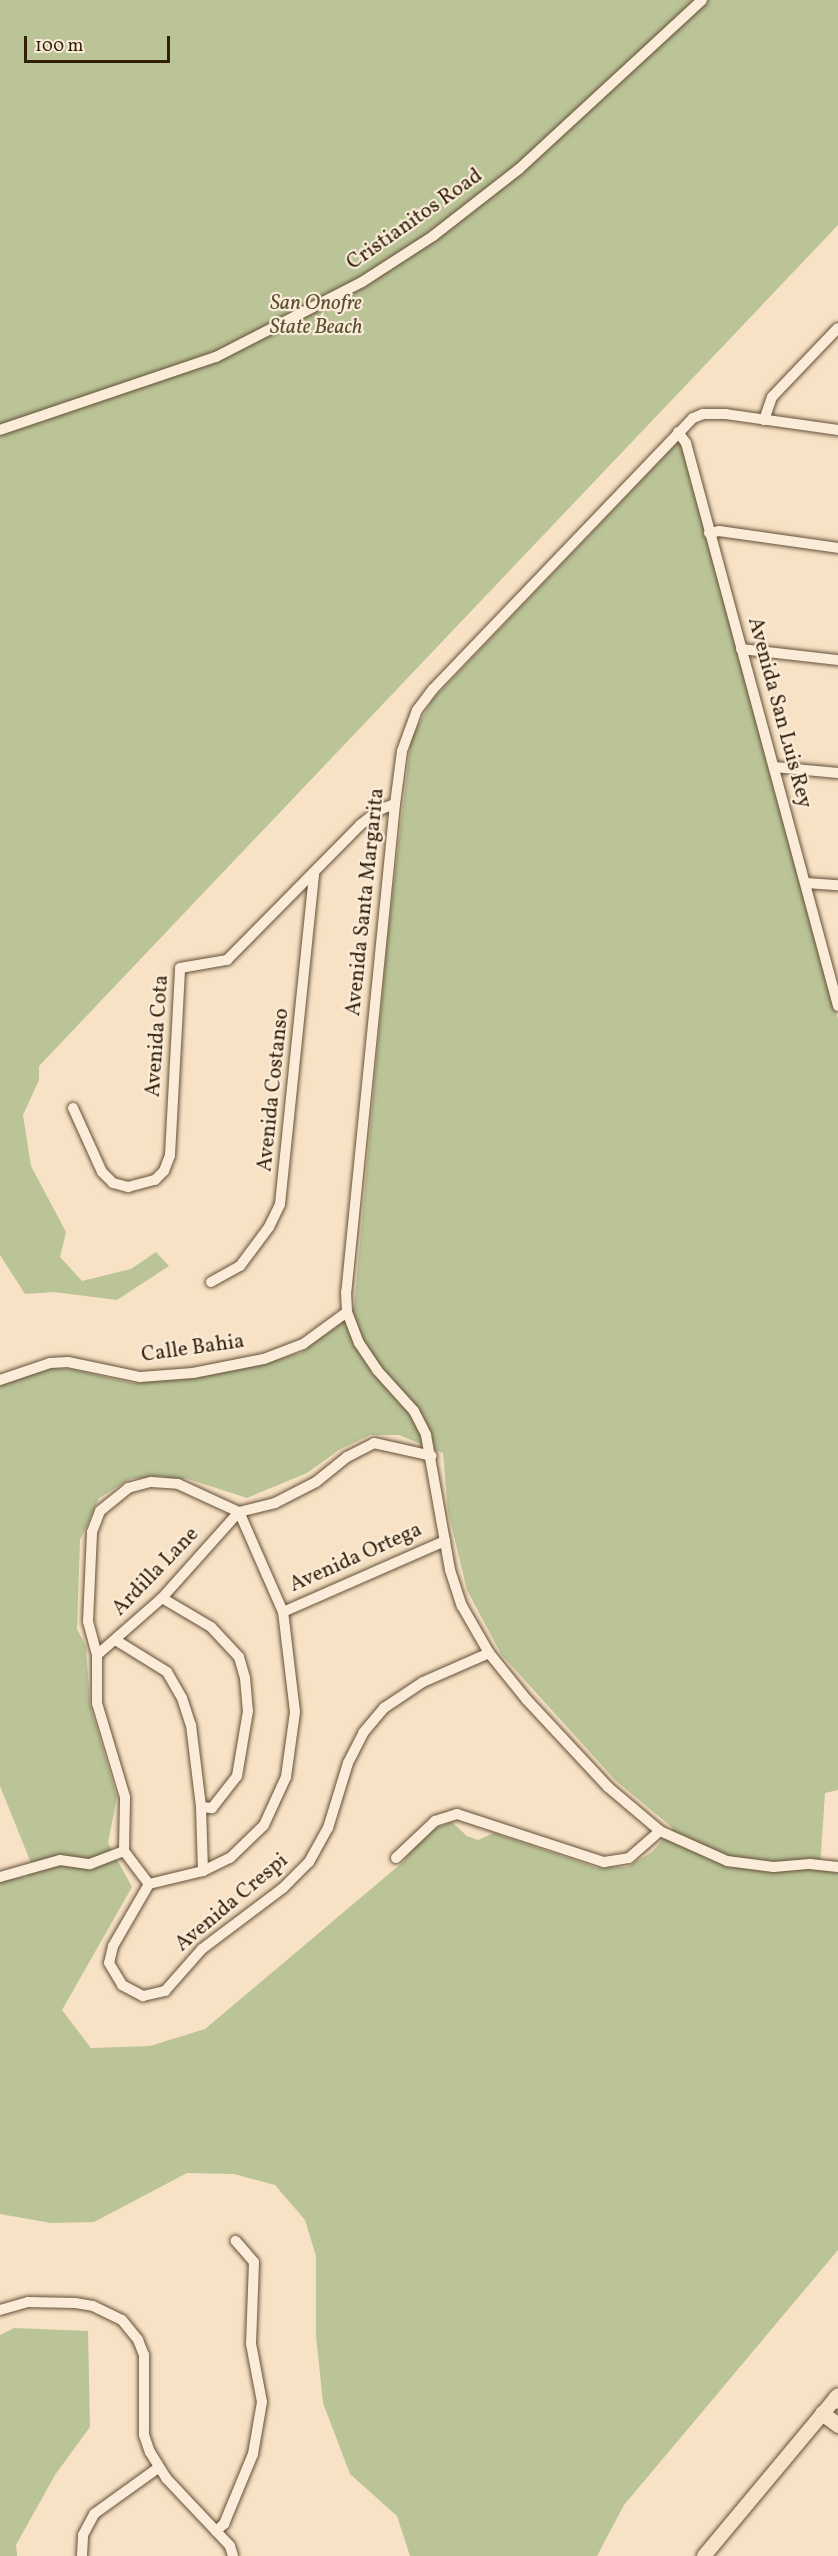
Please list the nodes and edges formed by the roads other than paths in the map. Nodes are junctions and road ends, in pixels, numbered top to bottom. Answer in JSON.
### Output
{"nodes":[{"id":1,"x":702,"y":0,"type":"edge"},
{"id":2,"x":838,"y":328,"type":"edge"},
{"id":3,"x":764,"y":420,"type":"junction"},
{"id":4,"x":0,"y":430,"type":"edge"},
{"id":5,"x":838,"y":430,"type":"edge"},
{"id":6,"x":678,"y":432,"type":"junction"},
{"id":7,"x":709,"y":533,"type":"junction"},
{"id":8,"x":838,"y":548,"type":"edge"},
{"id":9,"x":741,"y":649,"type":"junction"},
{"id":10,"x":838,"y":660,"type":"edge"},
{"id":11,"x":774,"y":767,"type":"junction"},
{"id":12,"x":838,"y":773,"type":"edge"},
{"id":13,"x":395,"y":804,"type":"junction"},
{"id":14,"x":314,"y":874,"type":"junction"},
{"id":15,"x":806,"y":883,"type":"junction"},
{"id":16,"x":838,"y":885,"type":"edge"},
{"id":17,"x":838,"y":1003,"type":"edge"},
{"id":18,"x":73,"y":1108,"type":"dead end"},
{"id":19,"x":212,"y":1282,"type":"dead end"},
{"id":20,"x":347,"y":1312,"type":"junction"},
{"id":21,"x":0,"y":1380,"type":"edge"},
{"id":22,"x":432,"y":1456,"type":"junction"},
{"id":23,"x":239,"y":1512,"type":"junction"},
{"id":24,"x":445,"y":1541,"type":"junction"},
{"id":25,"x":162,"y":1598,"type":"junction"},
{"id":26,"x":283,"y":1612,"type":"junction"},
{"id":27,"x":117,"y":1641,"type":"junction"},
{"id":28,"x":489,"y":1653,"type":"junction"},
{"id":29,"x":97,"y":1655,"type":"junction"},
{"id":30,"x":201,"y":1807,"type":"junction"},
{"id":31,"x":660,"y":1831,"type":"junction"},
{"id":32,"x":124,"y":1851,"type":"junction"},
{"id":33,"x":396,"y":1858,"type":"dead end"},
{"id":34,"x":838,"y":1867,"type":"edge"},
{"id":35,"x":203,"y":1871,"type":"junction"},
{"id":36,"x":0,"y":1877,"type":"edge"},
{"id":37,"x":149,"y":1884,"type":"junction"},
{"id":38,"x":236,"y":2241,"type":"dead end"},
{"id":39,"x":0,"y":2310,"type":"edge"},
{"id":40,"x":837,"y":2398,"type":"edge"},
{"id":41,"x":822,"y":2413,"type":"junction"},
{"id":42,"x":838,"y":2425,"type":"edge"},
{"id":43,"x":158,"y":2468,"type":"junction"},
{"id":44,"x":216,"y":2531,"type":"junction"},
{"id":45,"x":82,"y":2556,"type":"edge"},
{"id":46,"x":233,"y":2556,"type":"edge"},
{"id":47,"x":704,"y":2556,"type":"edge"}],
"edges":[{"from":1,"to":4,"type":"street","name":"Cristianitos Road"},
{"from":2,"to":3,"type":"street"},
{"from":3,"to":5,"type":"street","name":"Avenida Santa Margarita"},
{"from":3,"to":6,"type":"street","name":"Avenida Santa Margarita"},
{"from":6,"to":7,"type":"street","name":"Avenida San Luis Rey"},
{"from":6,"to":13,"type":"street","name":"Avenida Santa Margarita"},
{"from":7,"to":8,"type":"street"},
{"from":7,"to":9,"type":"street","name":"Avenida San Luis Rey"},
{"from":9,"to":10,"type":"street"},
{"from":9,"to":11,"type":"street","name":"Avenida San Luis Rey"},
{"from":11,"to":12,"type":"street"},
{"from":11,"to":15,"type":"street","name":"Avenida San Luis Rey"},
{"from":13,"to":14,"type":"street","name":"Avenida Cota"},
{"from":13,"to":20,"type":"street","name":"Avenida Santa Margarita"},
{"from":14,"to":18,"type":"street","name":"Avenida Cota"},
{"from":14,"to":19,"type":"street","name":"Avenida Costanso"},
{"from":15,"to":16,"type":"street"},
{"from":15,"to":17,"type":"street","name":"Avenida San Luis Rey"},
{"from":20,"to":21,"type":"street","name":"Calle Bahia"},
{"from":20,"to":22,"type":"street","name":"Avenida Santa Margarita"},
{"from":22,"to":23,"type":"street"},
{"from":22,"to":24,"type":"street","name":"Avenida Santa Margarita"},
{"from":23,"to":25,"type":"street","name":"Ardilla Lane"},
{"from":23,"to":26,"type":"street"},
{"from":23,"to":29,"type":"street"},
{"from":24,"to":26,"type":"street","name":"Avenida Ortega"},
{"from":24,"to":28,"type":"street","name":"Avenida Santa Margarita"},
{"from":25,"to":27,"type":"street","name":"Ardilla Lane"},
{"from":25,"to":30,"type":"street"},
{"from":26,"to":35,"type":"street"},
{"from":27,"to":29,"type":"street","name":"Ardilla Lane"},
{"from":27,"to":30,"type":"street"},
{"from":28,"to":31,"type":"street","name":"Avenida Santa Margarita"},
{"from":28,"to":37,"type":"street","name":"Avenida Crespi"},
{"from":29,"to":32,"type":"street"},
{"from":30,"to":35,"type":"street"},
{"from":31,"to":33,"type":"street"},
{"from":31,"to":34,"type":"street","name":"Avenida Santa Margarita"},
{"from":32,"to":36,"type":"street"},
{"from":32,"to":37,"type":"street"},
{"from":35,"to":37,"type":"street"},
{"from":38,"to":44,"type":"street"},
{"from":39,"to":43,"type":"street"},
{"from":40,"to":41,"type":"main road"},
{"from":41,"to":42,"type":"highway"},
{"from":41,"to":47,"type":"main road"},
{"from":43,"to":44,"type":"street"},
{"from":43,"to":45,"type":"street"},
{"from":44,"to":46,"type":"street"}]}
